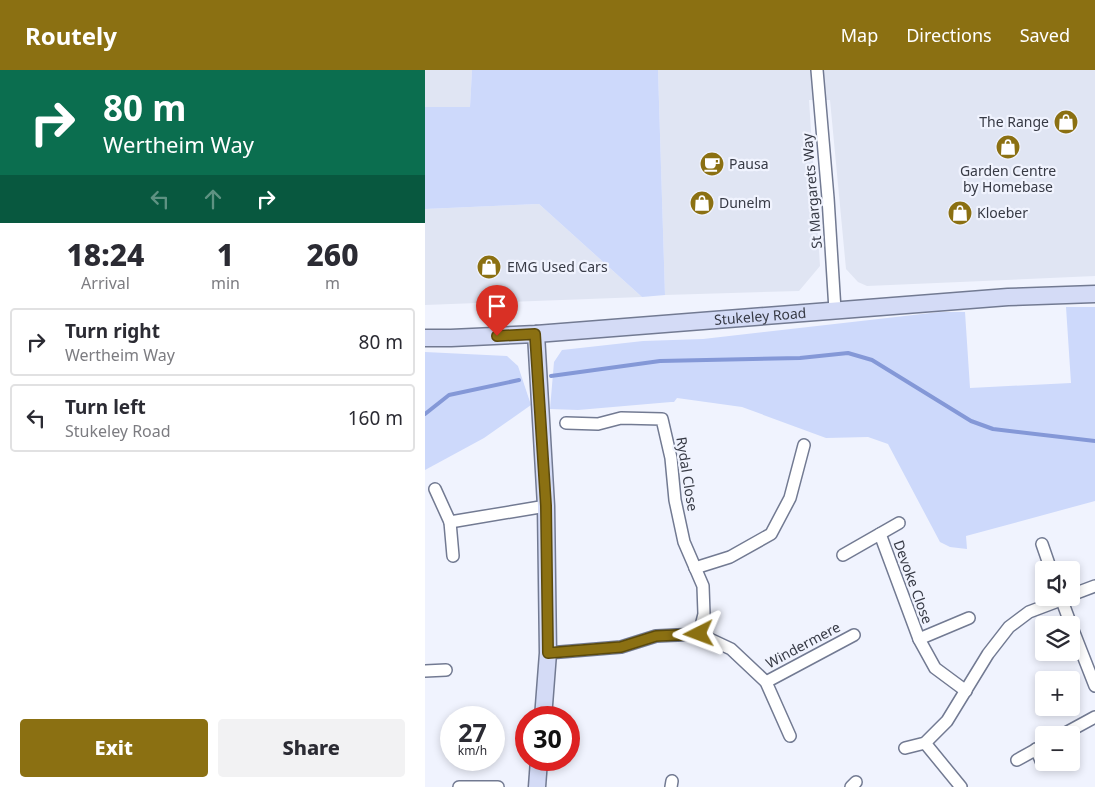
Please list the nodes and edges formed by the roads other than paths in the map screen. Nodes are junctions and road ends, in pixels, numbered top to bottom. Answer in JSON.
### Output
{"nodes":[{"id":1,"x":817,"y":70,"type":"edge"},
{"id":2,"x":1095,"y":294,"type":"edge"},
{"id":3,"x":835,"y":310,"type":"junction"},
{"id":4,"x":535,"y":334,"type":"junction"},
{"id":5,"x":425,"y":338,"type":"edge"},
{"id":6,"x":566,"y":423,"type":"dead end"},
{"id":7,"x":804,"y":445,"type":"dead end"},
{"id":8,"x":435,"y":489,"type":"dead end"},
{"id":9,"x":546,"y":506,"type":"junction"},
{"id":10,"x":450,"y":522,"type":"junction"},
{"id":11,"x":899,"y":523,"type":"dead end"},
{"id":12,"x":880,"y":534,"type":"junction"},
{"id":13,"x":1042,"y":544,"type":"dead end"},
{"id":14,"x":843,"y":554,"type":"dead end"},
{"id":15,"x":453,"y":556,"type":"dead end"},
{"id":16,"x":1048,"y":561,"type":"edge"},
{"id":17,"x":695,"y":568,"type":"junction"},
{"id":18,"x":1095,"y":586,"type":"edge"},
{"id":19,"x":1080,"y":592,"type":"edge"},
{"id":20,"x":1043,"y":606,"type":"edge"},
{"id":21,"x":969,"y":618,"type":"dead end"},
{"id":22,"x":699,"y":634,"type":"junction"},
{"id":23,"x":853,"y":636,"type":"dead end"},
{"id":24,"x":919,"y":639,"type":"junction"},
{"id":25,"x":1080,"y":648,"type":"edge"},
{"id":26,"x":548,"y":653,"type":"junction"},
{"id":27,"x":446,"y":670,"type":"dead end"},
{"id":28,"x":425,"y":671,"type":"edge"},
{"id":29,"x":766,"y":682,"type":"junction"},
{"id":30,"x":1095,"y":686,"type":"edge"},
{"id":31,"x":967,"y":691,"type":"junction"},
{"id":32,"x":544,"y":706,"type":"edge"},
{"id":33,"x":1095,"y":717,"type":"edge"},
{"id":34,"x":1078,"y":726,"type":"edge"},
{"id":35,"x":790,"y":736,"type":"dead end"},
{"id":36,"x":925,"y":743,"type":"junction"},
{"id":37,"x":905,"y":748,"type":"dead end"},
{"id":38,"x":1035,"y":750,"type":"edge"},
{"id":39,"x":1017,"y":760,"type":"dead end"},
{"id":40,"x":538,"y":771,"type":"edge"},
{"id":41,"x":459,"y":787,"type":"edge"},
{"id":42,"x":498,"y":787,"type":"edge"},
{"id":43,"x":537,"y":787,"type":"edge"},
{"id":44,"x":961,"y":787,"type":"edge"}],
"edges":[{"from":1,"to":3,"type":"street","name":"St Margarets Way"},
{"from":2,"to":3,"type":"main road","name":"Stukeley Road"},
{"from":3,"to":4,"type":"main road","name":"Stukeley Road"},
{"from":4,"to":5,"type":"main road","name":"Stukeley Road"},
{"from":4,"to":9,"type":"main road"},
{"from":6,"to":17,"type":"street","name":"Rydal Close"},
{"from":7,"to":17,"type":"street"},
{"from":8,"to":10,"type":"street"},
{"from":9,"to":10,"type":"street"},
{"from":9,"to":26,"type":"main road"},
{"from":10,"to":15,"type":"street"},
{"from":11,"to":12,"type":"street","name":"Devoke Close"},
{"from":12,"to":14,"type":"street","name":"Devoke Close"},
{"from":12,"to":24,"type":"street","name":"Devoke Close"},
{"from":13,"to":16,"type":"street"},
{"from":17,"to":22,"type":"street","name":"Rydal Close"},
{"from":18,"to":19,"type":"street"},
{"from":20,"to":31,"type":"street"},
{"from":21,"to":24,"type":"street","name":"Devoke Close"},
{"from":22,"to":26,"type":"street","name":"Windermere"},
{"from":22,"to":29,"type":"street","name":"Windermere"},
{"from":23,"to":29,"type":"street","name":"Windermere"},
{"from":24,"to":31,"type":"street","name":"Devoke Close"},
{"from":25,"to":30,"type":"street"},
{"from":26,"to":32,"type":"main road"},
{"from":27,"to":28,"type":"street"},
{"from":29,"to":35,"type":"street","name":"Windermere"},
{"from":31,"to":36,"type":"street"},
{"from":33,"to":34,"type":"street"},
{"from":36,"to":37,"type":"street"},
{"from":36,"to":44,"type":"street"},
{"from":38,"to":39,"type":"street"},
{"from":40,"to":43,"type":"main road"},
{"from":41,"to":42,"type":"street"}]}
